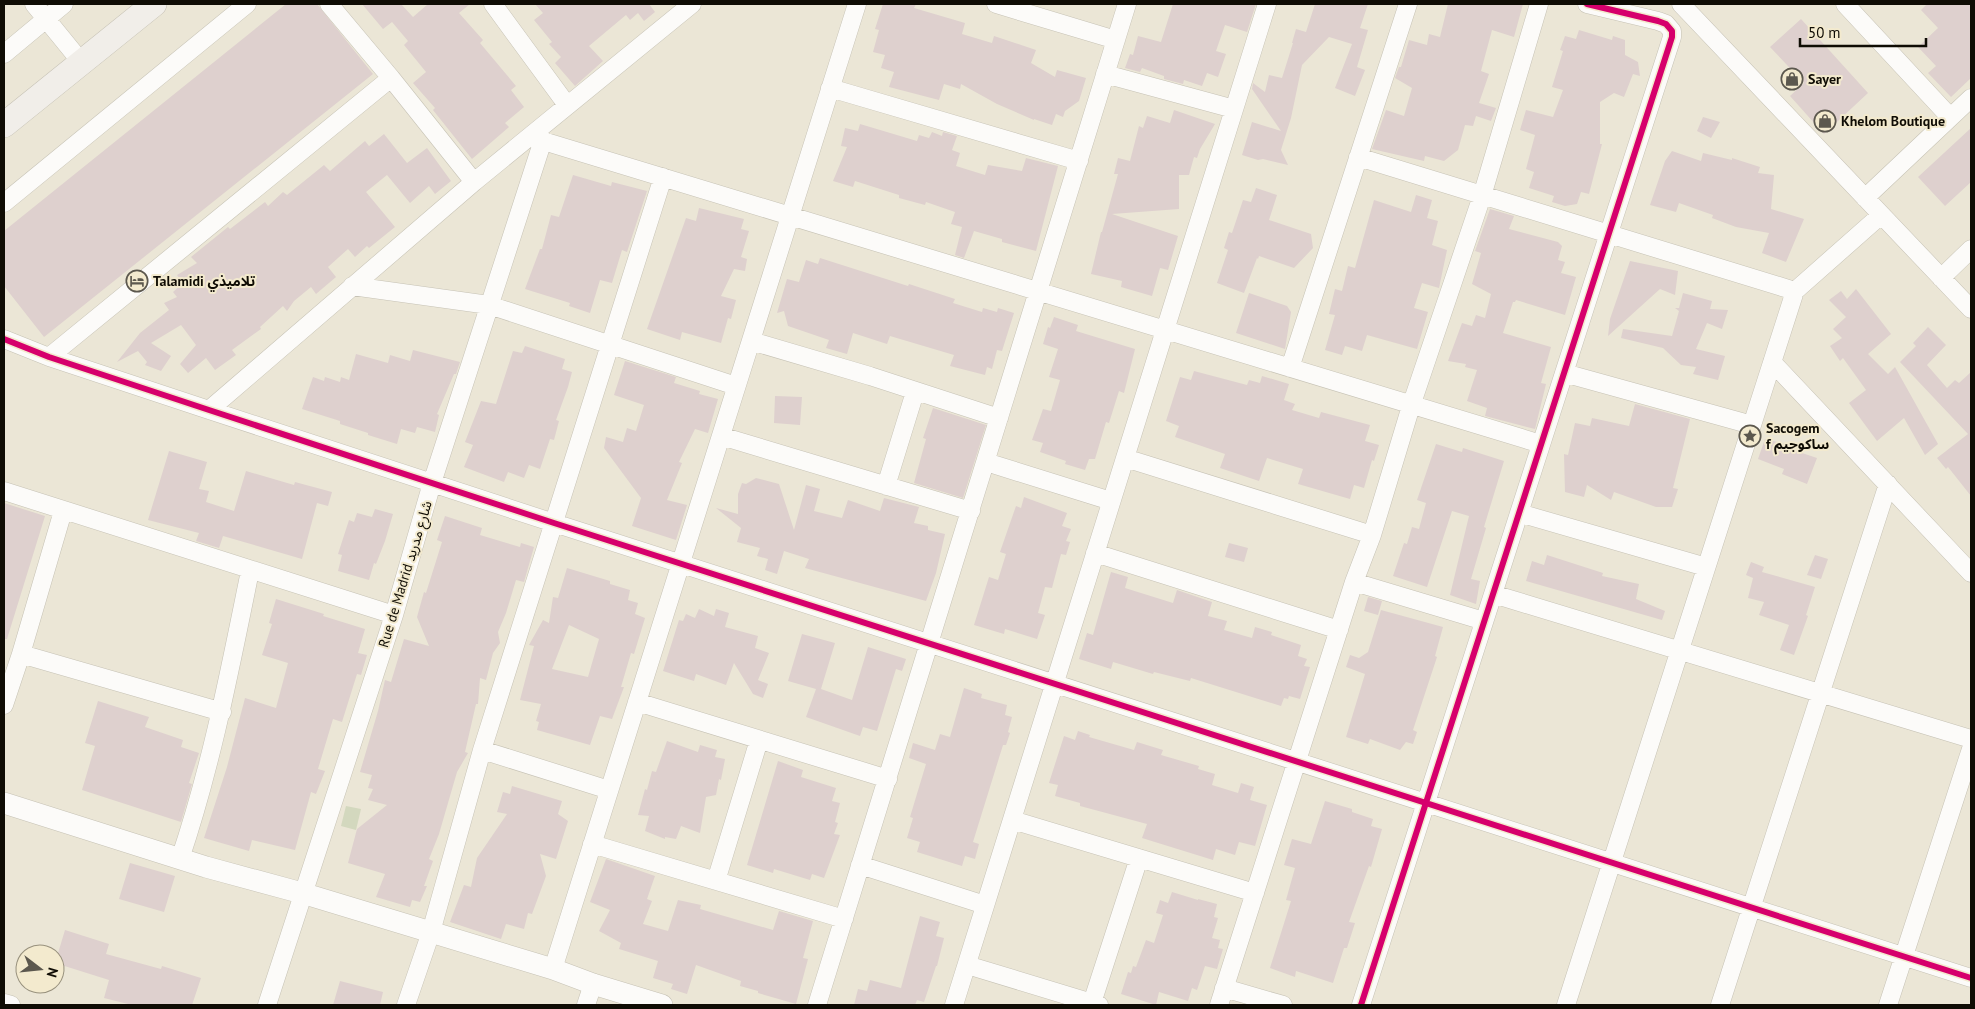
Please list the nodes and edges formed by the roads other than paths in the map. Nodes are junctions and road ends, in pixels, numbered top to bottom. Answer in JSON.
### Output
{"nodes":[{"id":1,"x":34,"y":4,"type":"edge"},
{"id":2,"x":64,"y":4,"type":"edge"},
{"id":3,"x":154,"y":4,"type":"edge"},
{"id":4,"x":248,"y":4,"type":"edge"},
{"id":5,"x":329,"y":4,"type":"edge"},
{"id":6,"x":493,"y":4,"type":"edge"},
{"id":7,"x":692,"y":4,"type":"edge"},
{"id":8,"x":857,"y":4,"type":"edge"},
{"id":9,"x":996,"y":4,"type":"edge"},
{"id":10,"x":1127,"y":4,"type":"edge"},
{"id":11,"x":1267,"y":4,"type":"edge"},
{"id":12,"x":1408,"y":4,"type":"edge"},
{"id":13,"x":1539,"y":4,"type":"edge"},
{"id":14,"x":1587,"y":4,"type":"edge"},
{"id":15,"x":1681,"y":4,"type":"edge"},
{"id":16,"x":1845,"y":4,"type":"edge"},
{"id":17,"x":47,"y":19,"type":"junction"},
{"id":18,"x":1116,"y":40,"type":"junction"},
{"id":19,"x":4,"y":54,"type":"edge"},
{"id":20,"x":82,"y":63,"type":"junction"},
{"id":21,"x":1105,"y":74,"type":"junction"},
{"id":22,"x":391,"y":78,"type":"junction"},
{"id":23,"x":830,"y":88,"type":"junction"},
{"id":24,"x":1971,"y":98,"type":"edge"},
{"id":25,"x":567,"y":105,"type":"junction"},
{"id":26,"x":1234,"y":108,"type":"junction"},
{"id":27,"x":1950,"y":117,"type":"junction"},
{"id":28,"x":4,"y":125,"type":"edge"},
{"id":29,"x":537,"y":138,"type":"junction"},
{"id":30,"x":1358,"y":157,"type":"junction"},
{"id":31,"x":1079,"y":160,"type":"junction"},
{"id":32,"x":663,"y":177,"type":"junction"},
{"id":33,"x":474,"y":182,"type":"junction"},
{"id":34,"x":1482,"y":196,"type":"junction"},
{"id":35,"x":1865,"y":198,"type":"junction"},
{"id":36,"x":4,"y":203,"type":"edge"},
{"id":37,"x":1881,"y":215,"type":"junction"},
{"id":38,"x":790,"y":216,"type":"junction"},
{"id":39,"x":1608,"y":234,"type":"junction"},
{"id":40,"x":1971,"y":249,"type":"edge"},
{"id":41,"x":1941,"y":278,"type":"junction"},
{"id":42,"x":352,"y":286,"type":"junction"},
{"id":43,"x":1038,"y":291,"type":"junction"},
{"id":44,"x":1795,"y":291,"type":"junction"},
{"id":45,"x":489,"y":305,"type":"junction"},
{"id":46,"x":1971,"y":310,"type":"edge"},
{"id":47,"x":1165,"y":330,"type":"junction"},
{"id":48,"x":4,"y":340,"type":"edge"},
{"id":49,"x":751,"y":341,"type":"junction"},
{"id":50,"x":610,"y":344,"type":"junction"},
{"id":51,"x":49,"y":357,"type":"junction"},
{"id":52,"x":1772,"y":362,"type":"junction"},
{"id":53,"x":1290,"y":368,"type":"junction"},
{"id":54,"x":1564,"y":373,"type":"junction"},
{"id":55,"x":736,"y":386,"type":"junction"},
{"id":56,"x":915,"y":392,"type":"junction"},
{"id":57,"x":1411,"y":406,"type":"junction"},
{"id":58,"x":209,"y":410,"type":"junction"},
{"id":59,"x":999,"y":418,"type":"junction"},
{"id":60,"x":1752,"y":425,"type":"junction"},
{"id":61,"x":721,"y":436,"type":"junction"},
{"id":62,"x":1541,"y":444,"type":"junction"},
{"id":63,"x":1125,"y":458,"type":"junction"},
{"id":64,"x":986,"y":462,"type":"junction"},
{"id":65,"x":432,"y":483,"type":"junction"},
{"id":66,"x":1888,"y":484,"type":"junction"},
{"id":67,"x":886,"y":486,"type":"junction"},
{"id":68,"x":4,"y":491,"type":"edge"},
{"id":69,"x":1111,"y":501,"type":"junction"},
{"id":70,"x":63,"y":511,"type":"junction"},
{"id":71,"x":970,"y":511,"type":"junction"},
{"id":72,"x":1519,"y":513,"type":"junction"},
{"id":73,"x":554,"y":523,"type":"junction"},
{"id":74,"x":1372,"y":535,"type":"junction"},
{"id":75,"x":1095,"y":553,"type":"junction"},
{"id":76,"x":681,"y":563,"type":"junction"},
{"id":77,"x":1706,"y":567,"type":"junction"},
{"id":78,"x":250,"y":571,"type":"junction"},
{"id":79,"x":1971,"y":573,"type":"edge"},
{"id":80,"x":1354,"y":582,"type":"junction"},
{"id":81,"x":1493,"y":594,"type":"junction"},
{"id":82,"x":394,"y":615,"type":"junction"},
{"id":83,"x":1484,"y":621,"type":"junction"},
{"id":84,"x":1339,"y":630,"type":"junction"},
{"id":85,"x":930,"y":643,"type":"junction"},
{"id":86,"x":1680,"y":650,"type":"junction"},
{"id":87,"x":21,"y":654,"type":"junction"},
{"id":88,"x":1055,"y":684,"type":"junction"},
{"id":89,"x":1821,"y":693,"type":"junction"},
{"id":90,"x":637,"y":702,"type":"junction"},
{"id":91,"x":4,"y":705,"type":"edge"},
{"id":92,"x":222,"y":712,"type":"junction"},
{"id":93,"x":1971,"y":739,"type":"edge"},
{"id":94,"x":759,"y":740,"type":"junction"},
{"id":95,"x":1971,"y":749,"type":"edge"},
{"id":96,"x":482,"y":750,"type":"junction"},
{"id":97,"x":1297,"y":761,"type":"junction"},
{"id":98,"x":888,"y":779,"type":"junction"},
{"id":99,"x":609,"y":790,"type":"junction"},
{"id":100,"x":1426,"y":803,"type":"junction"},
{"id":101,"x":4,"y":804,"type":"edge"},
{"id":102,"x":1012,"y":820,"type":"junction"},
{"id":103,"x":592,"y":844,"type":"junction"},
{"id":104,"x":1139,"y":858,"type":"junction"},
{"id":105,"x":180,"y":859,"type":"junction"},
{"id":106,"x":1612,"y":863,"type":"junction"},
{"id":107,"x":860,"y":865,"type":"junction"},
{"id":108,"x":716,"y":881,"type":"junction"},
{"id":109,"x":302,"y":893,"type":"junction"},
{"id":110,"x":1255,"y":893,"type":"junction"},
{"id":111,"x":985,"y":905,"type":"junction"},
{"id":112,"x":1752,"y":908,"type":"junction"},
{"id":113,"x":844,"y":919,"type":"junction"},
{"id":114,"x":431,"y":932,"type":"junction"},
{"id":115,"x":1904,"y":956,"type":"junction"},
{"id":116,"x":967,"y":965,"type":"junction"},
{"id":117,"x":553,"y":969,"type":"junction"},
{"id":118,"x":1971,"y":978,"type":"edge"},
{"id":119,"x":594,"y":984,"type":"junction"},
{"id":120,"x":1224,"y":988,"type":"junction"},
{"id":121,"x":4,"y":1003,"type":"edge"},
{"id":122,"x":1096,"y":1004,"type":"edge"},
{"id":123,"x":11,"y":1005,"type":"edge"},
{"id":124,"x":267,"y":1005,"type":"edge"},
{"id":125,"x":406,"y":1005,"type":"edge"},
{"id":126,"x":586,"y":1005,"type":"edge"},
{"id":127,"x":662,"y":1005,"type":"edge"},
{"id":128,"x":817,"y":1005,"type":"edge"},
{"id":129,"x":954,"y":1005,"type":"edge"},
{"id":130,"x":1219,"y":1005,"type":"edge"},
{"id":131,"x":1283,"y":1005,"type":"edge"},
{"id":132,"x":1361,"y":1005,"type":"edge"},
{"id":133,"x":1566,"y":1005,"type":"edge"},
{"id":134,"x":1720,"y":1005,"type":"edge"},
{"id":135,"x":1888,"y":1005,"type":"edge"}],
"edges":[{"from":1,"to":17,"type":"street"},
{"from":2,"to":17,"type":"street"},
{"from":3,"to":20,"type":"main road"},
{"from":4,"to":36,"type":"street"},
{"from":5,"to":22,"type":"street"},
{"from":6,"to":25,"type":"street"},
{"from":7,"to":25,"type":"street"},
{"from":8,"to":23,"type":"street"},
{"from":9,"to":18,"type":"street"},
{"from":10,"to":18,"type":"street"},
{"from":11,"to":26,"type":"street"},
{"from":12,"to":30,"type":"street"},
{"from":13,"to":34,"type":"street"},
{"from":14,"to":39,"type":"street"},
{"from":15,"to":35,"type":"street"},
{"from":16,"to":27,"type":"street"},
{"from":17,"to":19,"type":"street"},
{"from":17,"to":20,"type":"street"},
{"from":18,"to":21,"type":"street"},
{"from":20,"to":28,"type":"main road"},
{"from":21,"to":26,"type":"street"},
{"from":21,"to":31,"type":"street"},
{"from":22,"to":33,"type":"street"},
{"from":22,"to":51,"type":"street"},
{"from":23,"to":31,"type":"street"},
{"from":23,"to":38,"type":"street"},
{"from":24,"to":27,"type":"street"},
{"from":25,"to":29,"type":"street"},
{"from":26,"to":47,"type":"street"},
{"from":27,"to":35,"type":"street"},
{"from":29,"to":32,"type":"street"},
{"from":29,"to":33,"type":"street"},
{"from":29,"to":45,"type":"street","name":"Rue de Madrid شارع مدريد"},
{"from":30,"to":34,"type":"street"},
{"from":30,"to":53,"type":"street"},
{"from":31,"to":43,"type":"street"},
{"from":32,"to":38,"type":"street"},
{"from":32,"to":50,"type":"street"},
{"from":33,"to":42,"type":"street"},
{"from":34,"to":39,"type":"street"},
{"from":34,"to":57,"type":"street"},
{"from":35,"to":37,"type":"street"},
{"from":37,"to":41,"type":"street"},
{"from":37,"to":44,"type":"street"},
{"from":38,"to":43,"type":"street"},
{"from":38,"to":49,"type":"street"},
{"from":39,"to":44,"type":"street"},
{"from":39,"to":54,"type":"street"},
{"from":40,"to":41,"type":"street"},
{"from":41,"to":46,"type":"street"},
{"from":42,"to":45,"type":"street"},
{"from":42,"to":58,"type":"street"},
{"from":43,"to":47,"type":"street"},
{"from":43,"to":59,"type":"street"},
{"from":44,"to":52,"type":"street"},
{"from":45,"to":50,"type":"street"},
{"from":45,"to":65,"type":"street","name":"Rue de Madrid شارع مدريد"},
{"from":47,"to":53,"type":"street"},
{"from":47,"to":63,"type":"street"},
{"from":48,"to":51,"type":"street"},
{"from":49,"to":55,"type":"street"},
{"from":49,"to":56,"type":"street"},
{"from":50,"to":55,"type":"street"},
{"from":50,"to":73,"type":"street"},
{"from":51,"to":58,"type":"street"},
{"from":52,"to":60,"type":"street"},
{"from":52,"to":66,"type":"street"},
{"from":53,"to":57,"type":"street"},
{"from":54,"to":60,"type":"street"},
{"from":54,"to":62,"type":"street"},
{"from":55,"to":61,"type":"street"},
{"from":56,"to":59,"type":"street"},
{"from":56,"to":67,"type":"street"},
{"from":57,"to":62,"type":"street"},
{"from":57,"to":74,"type":"street"},
{"from":58,"to":65,"type":"street"},
{"from":59,"to":64,"type":"street"},
{"from":60,"to":77,"type":"street"},
{"from":61,"to":67,"type":"street"},
{"from":61,"to":76,"type":"street"},
{"from":62,"to":72,"type":"street"},
{"from":63,"to":69,"type":"street"},
{"from":63,"to":74,"type":"street"},
{"from":64,"to":69,"type":"street"},
{"from":64,"to":71,"type":"street"},
{"from":65,"to":73,"type":"street"},
{"from":65,"to":82,"type":"street","name":"Rue de Madrid شارع مدريد"},
{"from":66,"to":79,"type":"street"},
{"from":66,"to":89,"type":"street"},
{"from":67,"to":71,"type":"street"},
{"from":68,"to":70,"type":"street"},
{"from":69,"to":75,"type":"street"},
{"from":70,"to":78,"type":"street"},
{"from":70,"to":87,"type":"street"},
{"from":71,"to":85,"type":"street"},
{"from":72,"to":77,"type":"street"},
{"from":72,"to":81,"type":"street"},
{"from":73,"to":76,"type":"street"},
{"from":73,"to":96,"type":"street"},
{"from":74,"to":80,"type":"street"},
{"from":75,"to":84,"type":"street"},
{"from":75,"to":88,"type":"street"},
{"from":76,"to":85,"type":"street"},
{"from":76,"to":90,"type":"street"},
{"from":77,"to":86,"type":"street"},
{"from":78,"to":82,"type":"street"},
{"from":78,"to":92,"type":"street"},
{"from":80,"to":83,"type":"street"},
{"from":80,"to":84,"type":"street"},
{"from":81,"to":83,"type":"street"},
{"from":81,"to":86,"type":"street"},
{"from":82,"to":109,"type":"street","name":"Rue de Madrid شارع مدريد"},
{"from":83,"to":100,"type":"street"},
{"from":84,"to":97,"type":"street"},
{"from":85,"to":88,"type":"street"},
{"from":85,"to":98,"type":"street"},
{"from":86,"to":89,"type":"street"},
{"from":86,"to":106,"type":"street"},
{"from":87,"to":91,"type":"street"},
{"from":87,"to":92,"type":"street"},
{"from":88,"to":97,"type":"street"},
{"from":88,"to":102,"type":"street"},
{"from":89,"to":93,"type":"street"},
{"from":89,"to":112,"type":"street"},
{"from":90,"to":94,"type":"street"},
{"from":90,"to":99,"type":"street"},
{"from":92,"to":105,"type":"street"},
{"from":94,"to":98,"type":"street"},
{"from":94,"to":108,"type":"street"},
{"from":95,"to":115,"type":"street"},
{"from":96,"to":99,"type":"street"},
{"from":96,"to":114,"type":"street"},
{"from":97,"to":100,"type":"street"},
{"from":97,"to":110,"type":"street"},
{"from":98,"to":107,"type":"street"},
{"from":99,"to":103,"type":"street"},
{"from":100,"to":106,"type":"street"},
{"from":100,"to":132,"type":"street"},
{"from":101,"to":105,"type":"street"},
{"from":102,"to":104,"type":"street"},
{"from":102,"to":111,"type":"street"},
{"from":103,"to":108,"type":"street"},
{"from":103,"to":117,"type":"street"},
{"from":104,"to":110,"type":"street"},
{"from":104,"to":122,"type":"street"},
{"from":105,"to":109,"type":"street"},
{"from":106,"to":112,"type":"street"},
{"from":106,"to":133,"type":"street"},
{"from":107,"to":111,"type":"street"},
{"from":107,"to":113,"type":"street"},
{"from":108,"to":113,"type":"street"},
{"from":109,"to":114,"type":"street"},
{"from":109,"to":124,"type":"street","name":"Rue de Madrid شارع مدريد"},
{"from":110,"to":120,"type":"street"},
{"from":111,"to":116,"type":"street"},
{"from":112,"to":115,"type":"street"},
{"from":112,"to":134,"type":"street"},
{"from":113,"to":128,"type":"street"},
{"from":114,"to":117,"type":"street"},
{"from":114,"to":125,"type":"street"},
{"from":115,"to":118,"type":"street"},
{"from":115,"to":135,"type":"street"},
{"from":116,"to":122,"type":"street"},
{"from":116,"to":129,"type":"street"},
{"from":117,"to":119,"type":"street"},
{"from":119,"to":126,"type":"street"},
{"from":119,"to":127,"type":"street"},
{"from":120,"to":130,"type":"street"},
{"from":120,"to":131,"type":"street"},
{"from":121,"to":123,"type":"street"}]}
